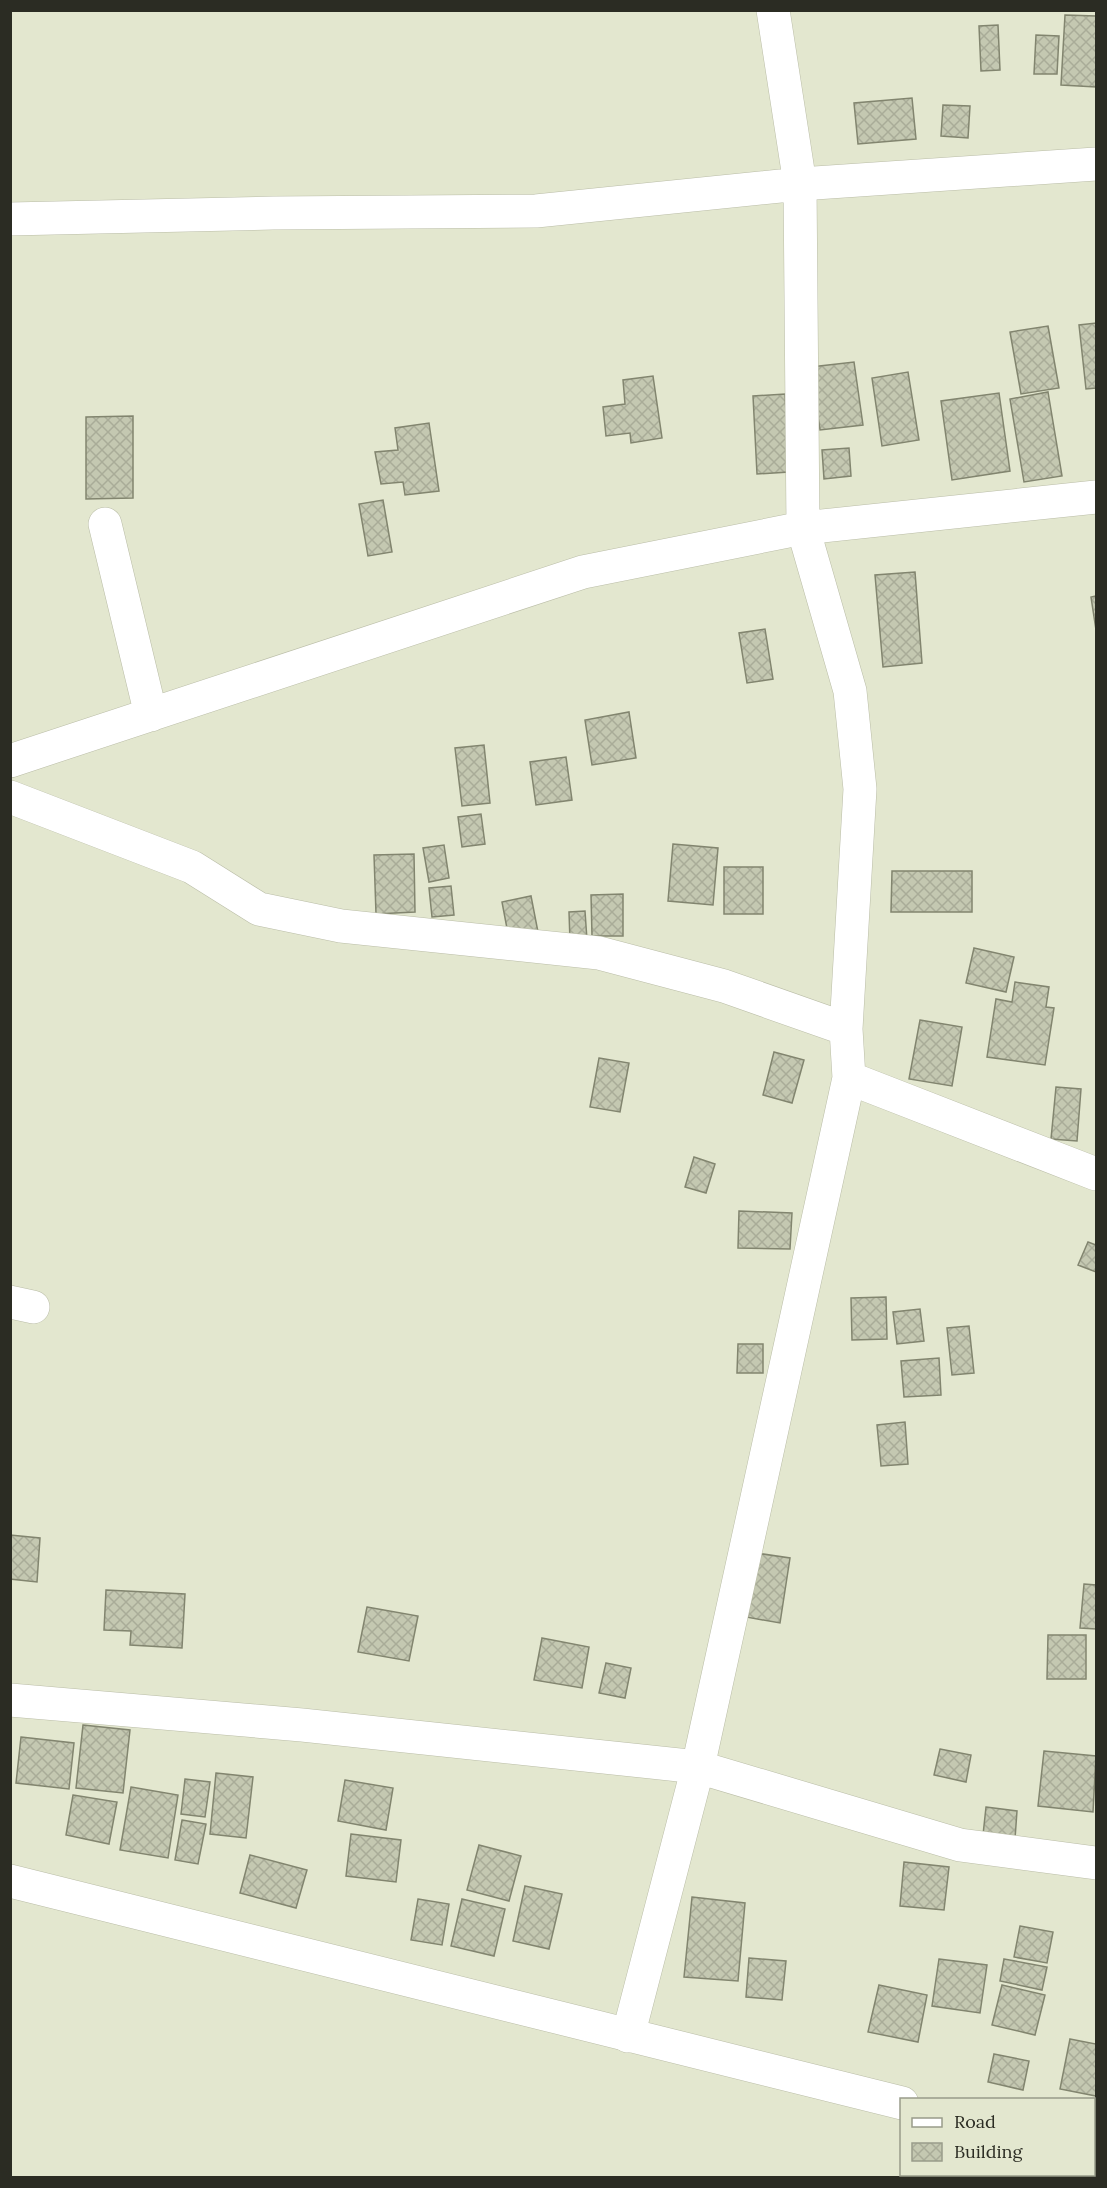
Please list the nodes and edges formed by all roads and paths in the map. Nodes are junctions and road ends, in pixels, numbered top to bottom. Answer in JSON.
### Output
{"nodes":[{"id":1,"x":773,"y":10,"type":"edge"},
{"id":2,"x":1096,"y":164,"type":"edge"},
{"id":3,"x":800,"y":184,"type":"junction"},
{"id":4,"x":10,"y":219,"type":"edge"},
{"id":5,"x":1096,"y":497,"type":"edge"},
{"id":6,"x":105,"y":524,"type":"dead end"},
{"id":7,"x":803,"y":528,"type":"junction"},
{"id":8,"x":151,"y":715,"type":"junction"},
{"id":9,"x":10,"y":761,"type":"edge"},
{"id":10,"x":10,"y":797,"type":"edge"},
{"id":11,"x":846,"y":1029,"type":"junction"},
{"id":12,"x":849,"y":1078,"type":"junction"},
{"id":13,"x":1096,"y":1174,"type":"edge"},
{"id":14,"x":10,"y":1700,"type":"edge"},
{"id":15,"x":698,"y":1767,"type":"junction"},
{"id":16,"x":1096,"y":1863,"type":"edge"},
{"id":17,"x":10,"y":1881,"type":"edge"},
{"id":18,"x":628,"y":2036,"type":"junction"},
{"id":19,"x":900,"y":2103,"type":"edge"}],
"edges":[{"from":1,"to":3,"type":"street"},
{"from":2,"to":3,"type":"street"},
{"from":3,"to":4,"type":"street"},
{"from":3,"to":7,"type":"street"},
{"from":5,"to":7,"type":"street"},
{"from":6,"to":8,"type":"street"},
{"from":7,"to":8,"type":"street"},
{"from":7,"to":11,"type":"street"},
{"from":8,"to":9,"type":"street"},
{"from":10,"to":11,"type":"street"},
{"from":11,"to":12,"type":"street"},
{"from":12,"to":13,"type":"street"},
{"from":12,"to":15,"type":"street"},
{"from":14,"to":15,"type":"street"},
{"from":15,"to":16,"type":"street"},
{"from":15,"to":18,"type":"street"},
{"from":17,"to":18,"type":"street"},
{"from":18,"to":19,"type":"street"}]}
